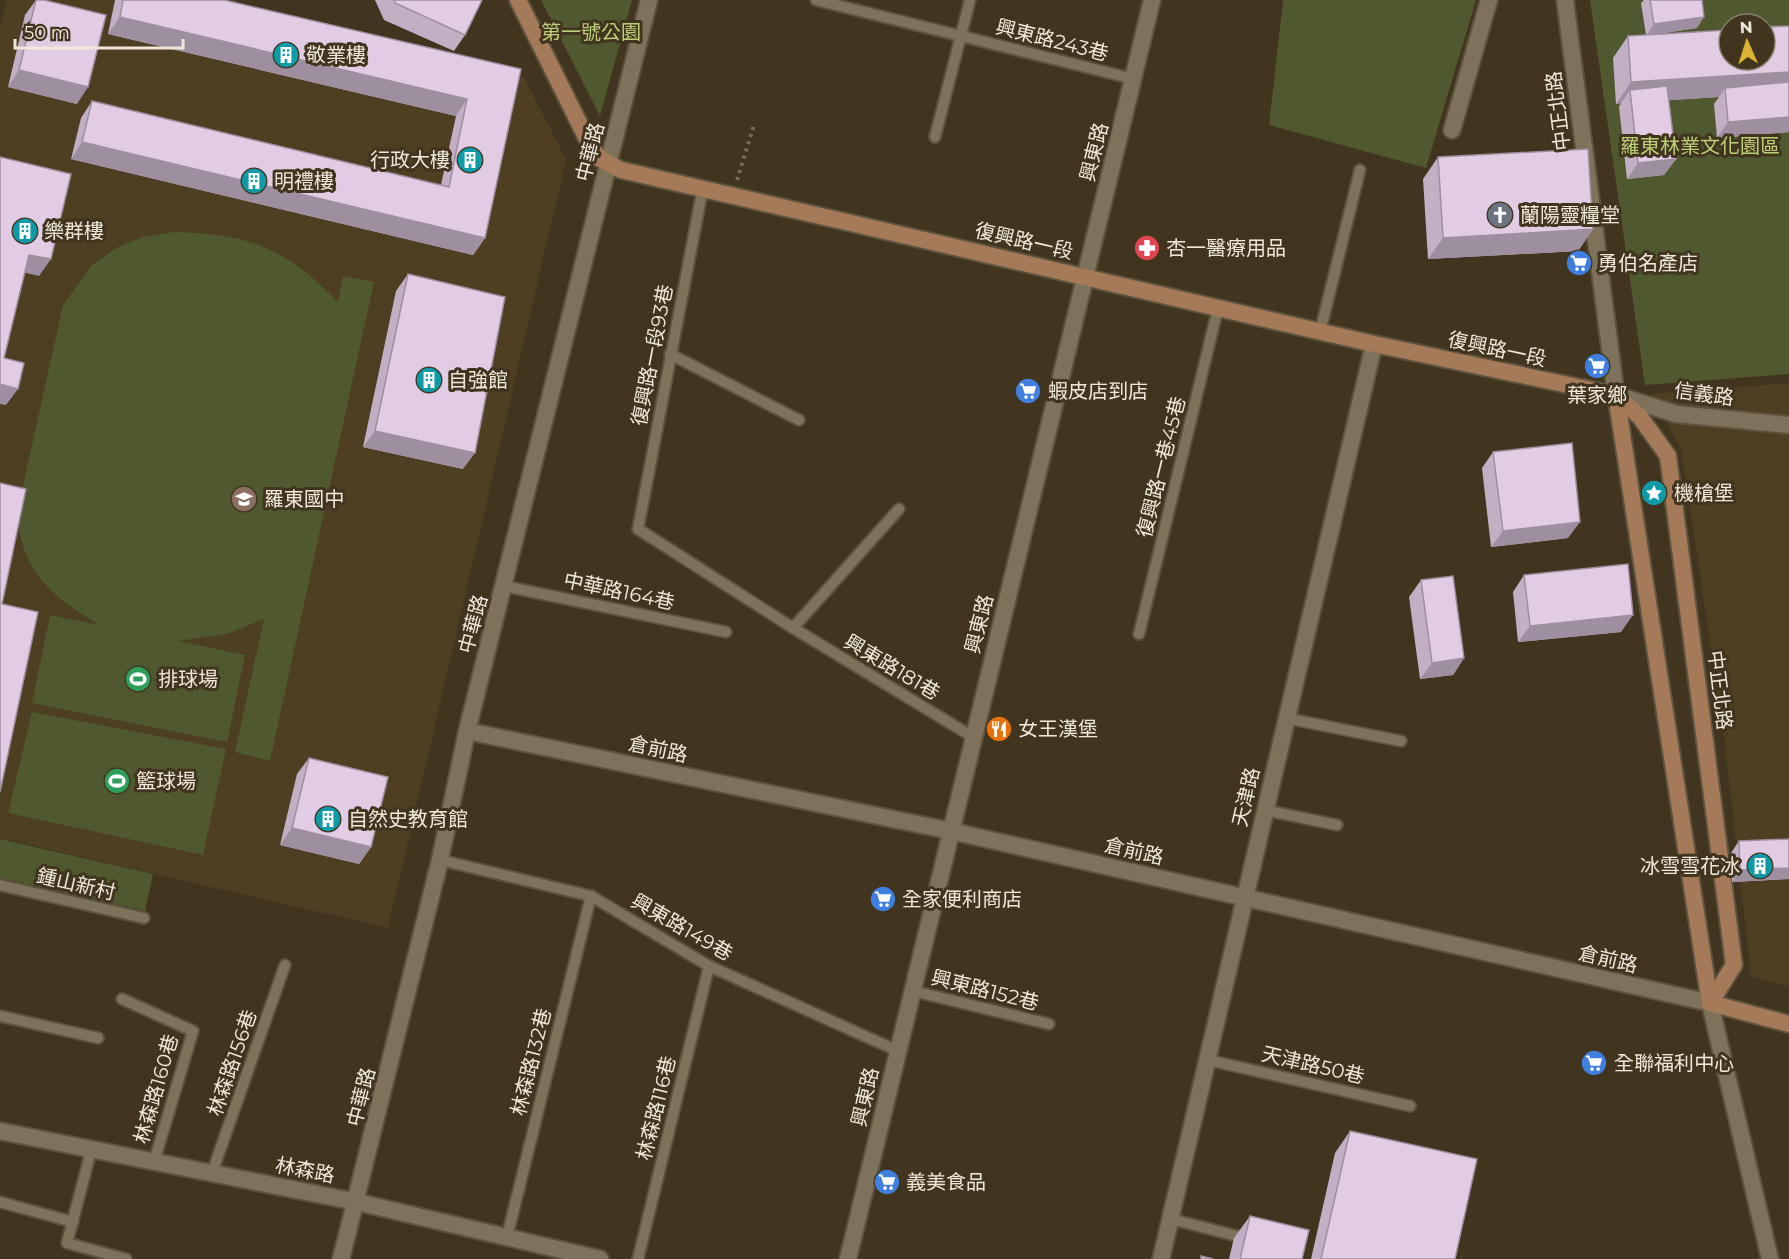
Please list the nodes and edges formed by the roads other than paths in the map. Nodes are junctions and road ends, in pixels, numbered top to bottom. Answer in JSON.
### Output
{"nodes":[{"id":1,"x":518,"y":0,"type":"edge"},
{"id":2,"x":649,"y":0,"type":"edge"},
{"id":3,"x":816,"y":0,"type":"edge"},
{"id":4,"x":970,"y":0,"type":"edge"},
{"id":5,"x":1152,"y":0,"type":"edge"},
{"id":6,"x":1489,"y":0,"type":"edge"},
{"id":7,"x":1565,"y":0,"type":"edge"},
{"id":8,"x":962,"y":36,"type":"junction"},
{"id":9,"x":1134,"y":79,"type":"junction"},
{"id":10,"x":1452,"y":130,"type":"dead end"},
{"id":11,"x":935,"y":137,"type":"dead end"},
{"id":12,"x":609,"y":165,"type":"junction"},
{"id":13,"x":1360,"y":170,"type":"dead end"},
{"id":14,"x":703,"y":187,"type":"junction"},
{"id":15,"x":1084,"y":276,"type":"junction"},
{"id":16,"x":1218,"y":308,"type":"junction"},
{"id":17,"x":1320,"y":332,"type":"junction"},
{"id":18,"x":1374,"y":344,"type":"junction"},
{"id":19,"x":670,"y":354,"type":"junction"},
{"id":20,"x":1616,"y":395,"type":"junction"},
{"id":21,"x":799,"y":420,"type":"dead end"},
{"id":22,"x":1789,"y":425,"type":"edge"},
{"id":23,"x":899,"y":509,"type":"dead end"},
{"id":24,"x":638,"y":529,"type":"joint"},
{"id":25,"x":504,"y":586,"type":"junction"},
{"id":26,"x":793,"y":628,"type":"junction"},
{"id":27,"x":726,"y":632,"type":"dead end"},
{"id":28,"x":1139,"y":634,"type":"dead end"},
{"id":29,"x":1285,"y":718,"type":"junction"},
{"id":30,"x":467,"y":731,"type":"junction"},
{"id":31,"x":973,"y":737,"type":"junction"},
{"id":32,"x":1401,"y":741,"type":"dead end"},
{"id":33,"x":1265,"y":810,"type":"junction"},
{"id":34,"x":1337,"y":825,"type":"dead end"},
{"id":35,"x":951,"y":831,"type":"junction"},
{"id":36,"x":440,"y":860,"type":"junction"},
{"id":37,"x":0,"y":885,"type":"edge"},
{"id":38,"x":591,"y":896,"type":"junction"},
{"id":39,"x":1245,"y":898,"type":"junction"},
{"id":40,"x":144,"y":918,"type":"dead end"},
{"id":41,"x":285,"y":965,"type":"dead end"},
{"id":42,"x":710,"y":966,"type":"junction"},
{"id":43,"x":913,"y":991,"type":"junction"},
{"id":44,"x":122,"y":999,"type":"dead end"},
{"id":45,"x":1710,"y":1003,"type":"junction"},
{"id":46,"x":0,"y":1016,"type":"edge"},
{"id":47,"x":1049,"y":1024,"type":"dead end"},
{"id":48,"x":1789,"y":1024,"type":"edge"},
{"id":49,"x":98,"y":1038,"type":"dead end"},
{"id":50,"x":898,"y":1051,"type":"junction"},
{"id":51,"x":1208,"y":1060,"type":"junction"},
{"id":52,"x":1410,"y":1106,"type":"dead end"},
{"id":53,"x":0,"y":1131,"type":"edge"},
{"id":54,"x":91,"y":1150,"type":"junction"},
{"id":55,"x":154,"y":1162,"type":"junction"},
{"id":56,"x":212,"y":1173,"type":"junction"},
{"id":57,"x":0,"y":1202,"type":"edge"},
{"id":58,"x":357,"y":1202,"type":"junction"},
{"id":59,"x":1171,"y":1219,"type":"junction"},
{"id":60,"x":73,"y":1222,"type":"junction"},
{"id":61,"x":507,"y":1237,"type":"junction"},
{"id":62,"x":1260,"y":1242,"type":"edge"},
{"id":63,"x":126,"y":1259,"type":"edge"},
{"id":64,"x":341,"y":1259,"type":"edge"},
{"id":65,"x":600,"y":1259,"type":"edge"},
{"id":66,"x":638,"y":1259,"type":"edge"},
{"id":67,"x":848,"y":1259,"type":"edge"},
{"id":68,"x":1161,"y":1259,"type":"edge"},
{"id":69,"x":1770,"y":1259,"type":"edge"}],
"edges":[{"from":1,"to":12,"type":"main road"},
{"from":2,"to":12,"type":"street","name":"中華路"},
{"from":3,"to":8,"type":"lane","name":"興東路243巷"},
{"from":4,"to":8,"type":"lane"},
{"from":5,"to":9,"type":"street","name":"興東路"},
{"from":6,"to":10,"type":"street"},
{"from":7,"to":20,"type":"street","name":"中正北路"},
{"from":8,"to":9,"type":"lane","name":"興東路243巷"},
{"from":8,"to":11,"type":"lane"},
{"from":9,"to":15,"type":"street","name":"興東路"},
{"from":12,"to":14,"type":"main road","name":"復興路一段"},
{"from":12,"to":25,"type":"street","name":"中華路"},
{"from":13,"to":17,"type":"lane"},
{"from":14,"to":15,"type":"main road","name":"復興路一段"},
{"from":14,"to":19,"type":"lane","name":"復興路一段93巷"},
{"from":15,"to":16,"type":"main road","name":"復興路一段"},
{"from":15,"to":31,"type":"street","name":"興東路"},
{"from":16,"to":17,"type":"main road","name":"復興路一段"},
{"from":16,"to":28,"type":"lane","name":"復興路一巷45巷"},
{"from":17,"to":18,"type":"main road","name":"復興路一段"},
{"from":18,"to":20,"type":"main road","name":"復興路一段"},
{"from":18,"to":29,"type":"street","name":"天津路"},
{"from":19,"to":21,"type":"lane"},
{"from":19,"to":24,"type":"lane","name":"復興路一段93巷"},
{"from":20,"to":22,"type":"street","name":"信義路"},
{"from":20,"to":45,"type":"main road","name":"中正北路"},
{"from":20,"to":45,"type":"main road","name":"中正北路"},
{"from":23,"to":26,"type":"lane"},
{"from":24,"to":26,"type":"lane","name":"興東路181巷"},
{"from":25,"to":27,"type":"lane","name":"中華路164巷"},
{"from":25,"to":30,"type":"street","name":"中華路"},
{"from":26,"to":31,"type":"lane","name":"興東路181巷"},
{"from":29,"to":32,"type":"lane"},
{"from":29,"to":33,"type":"street","name":"天津路"},
{"from":30,"to":35,"type":"street","name":"倉前路"},
{"from":30,"to":36,"type":"street","name":"中華路"},
{"from":31,"to":35,"type":"street","name":"興東路"},
{"from":33,"to":34,"type":"lane"},
{"from":33,"to":39,"type":"street","name":"天津路"},
{"from":35,"to":39,"type":"street","name":"倉前路"},
{"from":35,"to":43,"type":"street","name":"興東路"},
{"from":36,"to":38,"type":"lane","name":"興東路149巷"},
{"from":36,"to":58,"type":"street","name":"中華路"},
{"from":37,"to":40,"type":"lane","name":"鍾山新村"},
{"from":38,"to":42,"type":"lane","name":"興東路149巷"},
{"from":38,"to":61,"type":"lane","name":"林森路132巷"},
{"from":39,"to":45,"type":"street","name":"倉前路"},
{"from":39,"to":51,"type":"street","name":"天津路"},
{"from":41,"to":56,"type":"lane","name":"林森路156巷"},
{"from":42,"to":50,"type":"lane","name":"興東路149巷"},
{"from":42,"to":66,"type":"lane","name":"林森路116巷"},
{"from":43,"to":47,"type":"lane","name":"興東路152巷"},
{"from":43,"to":50,"type":"street","name":"興東路"},
{"from":44,"to":55,"type":"lane","name":"林森路160巷"},
{"from":45,"to":48,"type":"main road","name":"倉前路"},
{"from":45,"to":69,"type":"street","name":"中正北路"},
{"from":46,"to":49,"type":"lane"},
{"from":50,"to":67,"type":"street","name":"興東路"},
{"from":51,"to":52,"type":"lane","name":"天津路50巷"},
{"from":51,"to":59,"type":"street","name":"天津路"},
{"from":53,"to":54,"type":"street","name":"林森路"},
{"from":54,"to":55,"type":"street","name":"林森路"},
{"from":54,"to":60,"type":"lane"},
{"from":55,"to":56,"type":"street","name":"林森路"},
{"from":56,"to":58,"type":"street","name":"林森路"},
{"from":57,"to":60,"type":"lane"},
{"from":58,"to":61,"type":"street","name":"林森路"},
{"from":58,"to":64,"type":"street","name":"中華路"},
{"from":59,"to":62,"type":"lane"},
{"from":59,"to":68,"type":"street","name":"天津路"},
{"from":60,"to":63,"type":"lane"},
{"from":61,"to":65,"type":"street","name":"林森路"}]}
